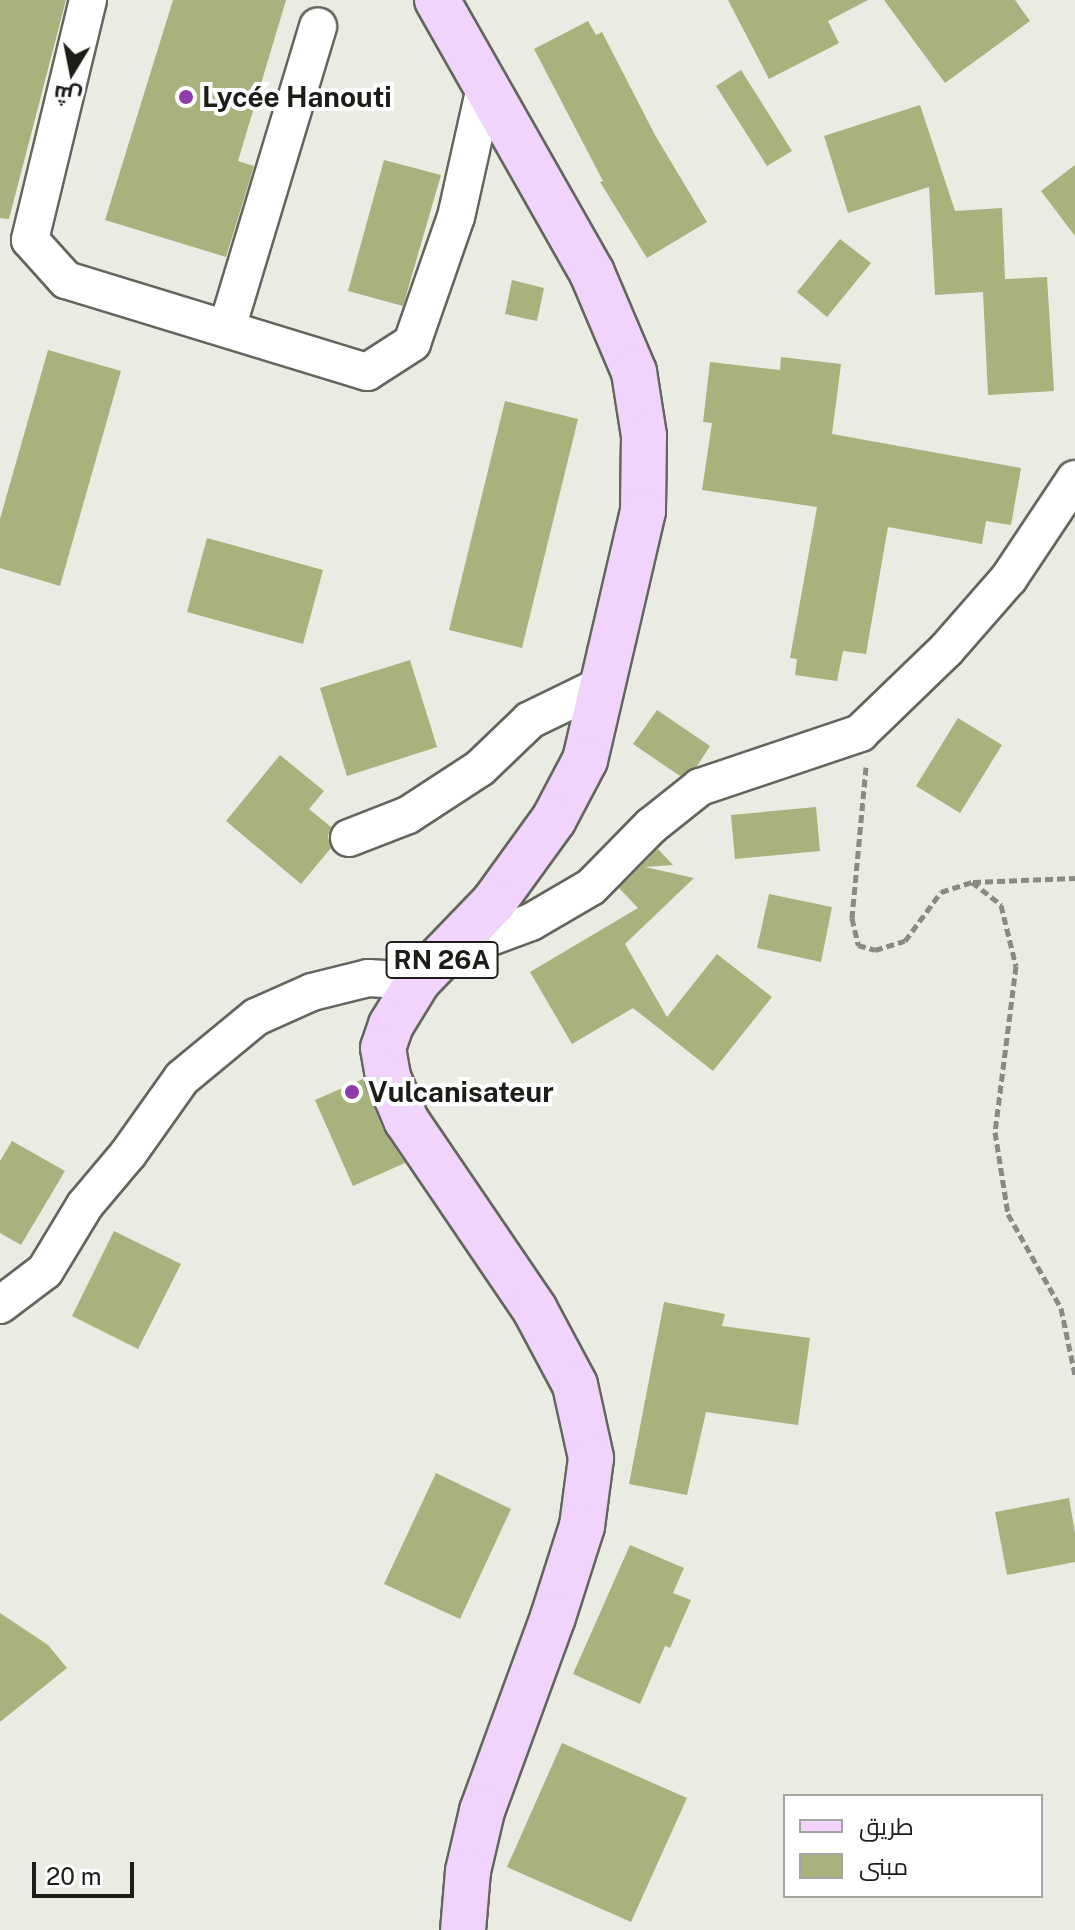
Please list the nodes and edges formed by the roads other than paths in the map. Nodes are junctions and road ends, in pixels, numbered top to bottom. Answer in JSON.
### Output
{"nodes":[{"id":1,"x":88,"y":0,"type":"edge"},
{"id":2,"x":437,"y":0,"type":"edge"},
{"id":3,"x":318,"y":26,"type":"dead end"},
{"id":4,"x":485,"y":87,"type":"junction"},
{"id":5,"x":227,"y":328,"type":"junction"},
{"id":6,"x":1075,"y":479,"type":"edge"},
{"id":7,"x":602,"y":685,"type":"junction"},
{"id":8,"x":349,"y":838,"type":"dead end"},
{"id":9,"x":450,"y":952,"type":"junction"},
{"id":10,"x":418,"y":981,"type":"junction"},
{"id":11,"x":0,"y":1305,"type":"edge"},
{"id":12,"x":463,"y":1930,"type":"edge"}],
"edges":[{"from":1,"to":5,"type":"street"},
{"from":2,"to":4,"type":"main road","number":"RN 26A"},
{"from":3,"to":5,"type":"street"},
{"from":4,"to":5,"type":"street"},
{"from":4,"to":7,"type":"main road","number":"RN 26A"},
{"from":6,"to":9,"type":"street"},
{"from":7,"to":8,"type":"street"},
{"from":7,"to":9,"type":"main road","number":"RN 26A"},
{"from":9,"to":10,"type":"main road","number":"RN 26A"},
{"from":10,"to":11,"type":"street"},
{"from":10,"to":12,"type":"main road","number":"RN 26A"}]}
